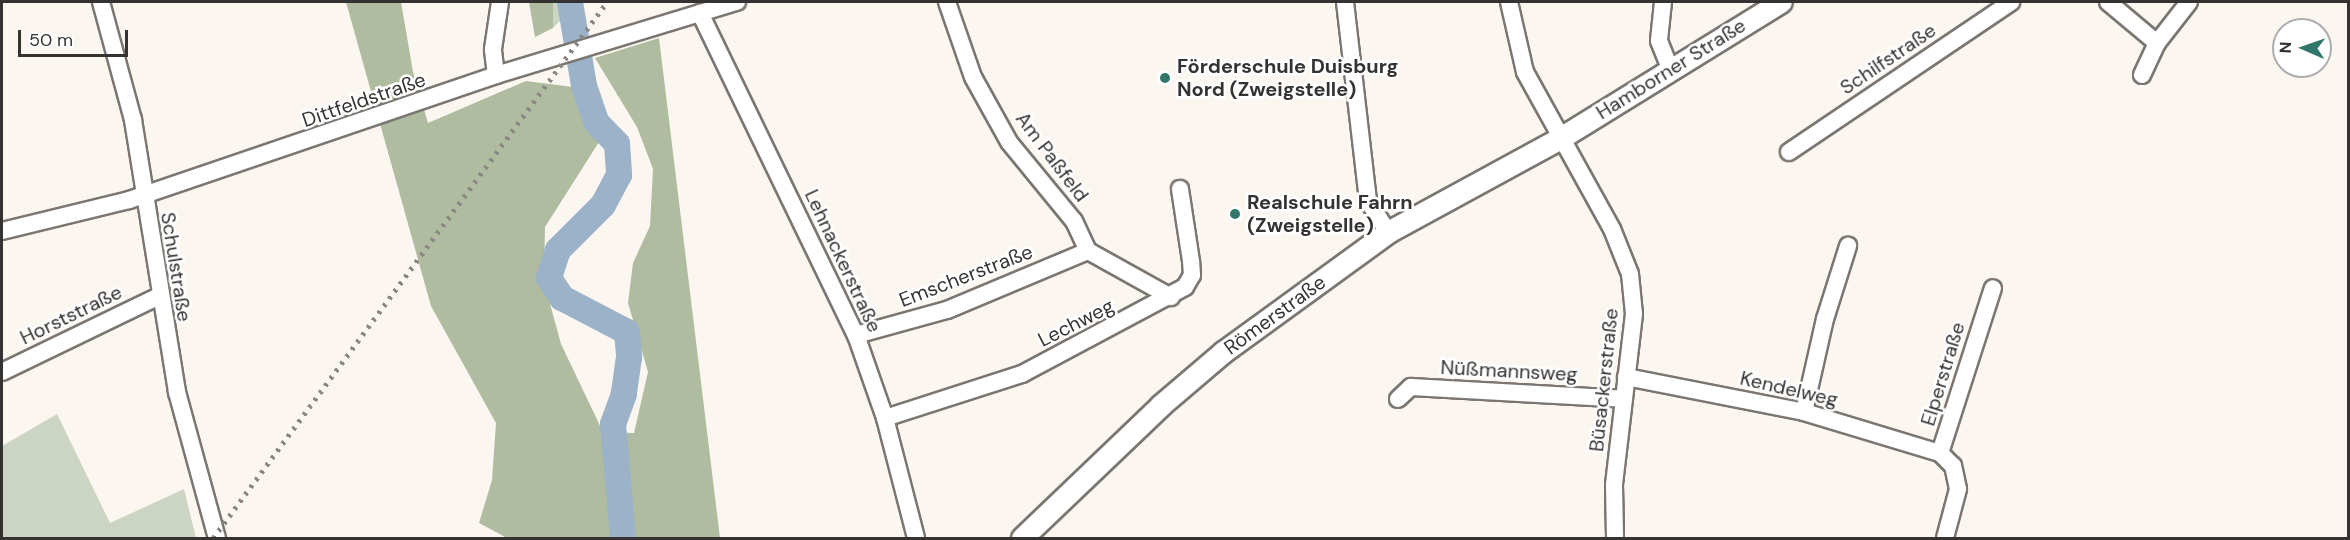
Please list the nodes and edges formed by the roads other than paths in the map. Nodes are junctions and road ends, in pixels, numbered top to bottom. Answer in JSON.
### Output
{"nodes":[{"id":1,"x":101,"y":2,"type":"edge"},
{"id":2,"x":500,"y":2,"type":"edge"},
{"id":3,"x":737,"y":2,"type":"edge"},
{"id":4,"x":947,"y":2,"type":"edge"},
{"id":5,"x":1345,"y":2,"type":"edge"},
{"id":6,"x":1509,"y":2,"type":"edge"},
{"id":7,"x":1663,"y":2,"type":"edge"},
{"id":8,"x":1781,"y":2,"type":"edge"},
{"id":9,"x":2011,"y":2,"type":"edge"},
{"id":10,"x":2108,"y":2,"type":"edge"},
{"id":11,"x":2189,"y":2,"type":"edge"},
{"id":12,"x":700,"y":13,"type":"junction"},
{"id":13,"x":2157,"y":43,"type":"junction"},
{"id":14,"x":1671,"y":70,"type":"junction"},
{"id":15,"x":496,"y":75,"type":"junction"},
{"id":16,"x":2142,"y":75,"type":"dead end"},
{"id":17,"x":1562,"y":137,"type":"junction"},
{"id":18,"x":1789,"y":152,"type":"dead end"},
{"id":19,"x":1180,"y":189,"type":"dead end"},
{"id":20,"x":143,"y":195,"type":"junction"},
{"id":21,"x":2,"y":231,"type":"edge"},
{"id":22,"x":1388,"y":232,"type":"junction"},
{"id":23,"x":1848,"y":246,"type":"dead end"},
{"id":24,"x":1088,"y":250,"type":"junction"},
{"id":25,"x":1993,"y":288,"type":"dead end"},
{"id":26,"x":159,"y":296,"type":"junction"},
{"id":27,"x":1171,"y":297,"type":"junction"},
{"id":28,"x":856,"y":335,"type":"junction"},
{"id":29,"x":2,"y":372,"type":"edge"},
{"id":30,"x":1626,"y":377,"type":"junction"},
{"id":31,"x":1398,"y":399,"type":"dead end"},
{"id":32,"x":1623,"y":399,"type":"junction"},
{"id":33,"x":1804,"y":412,"type":"junction"},
{"id":34,"x":885,"y":418,"type":"junction"},
{"id":35,"x":1940,"y":453,"type":"junction"},
{"id":36,"x":217,"y":538,"type":"edge"},
{"id":37,"x":916,"y":538,"type":"edge"},
{"id":38,"x":1022,"y":538,"type":"edge"},
{"id":39,"x":1615,"y":538,"type":"edge"},
{"id":40,"x":1945,"y":538,"type":"edge"}],
"edges":[{"from":1,"to":20,"type":"street","name":"Schulstraße"},
{"from":2,"to":15,"type":"street"},
{"from":3,"to":12,"type":"street","name":"Dittfeldstraße"},
{"from":4,"to":24,"type":"street","name":"Am Paßfeld"},
{"from":5,"to":22,"type":"street"},
{"from":6,"to":17,"type":"street","name":"Büsackerstraße"},
{"from":7,"to":14,"type":"street"},
{"from":8,"to":14,"type":"street","name":"Hamborner Straße"},
{"from":9,"to":18,"type":"street","name":"Schilfstraße"},
{"from":10,"to":13,"type":"street"},
{"from":11,"to":13,"type":"street"},
{"from":12,"to":15,"type":"street","name":"Dittfeldstraße"},
{"from":12,"to":28,"type":"street","name":"Lehnackerstraße"},
{"from":13,"to":16,"type":"street"},
{"from":14,"to":17,"type":"street","name":"Hamborner Straße"},
{"from":15,"to":20,"type":"street","name":"Dittfeldstraße"},
{"from":17,"to":22,"type":"street","name":"Römerstraße"},
{"from":17,"to":30,"type":"street","name":"Büsackerstraße"},
{"from":19,"to":27,"type":"street","name":"Lechweg"},
{"from":20,"to":21,"type":"street","name":"Dittfeldstraße"},
{"from":20,"to":26,"type":"street","name":"Schulstraße"},
{"from":22,"to":38,"type":"street","name":"Römerstraße"},
{"from":23,"to":33,"type":"street"},
{"from":24,"to":27,"type":"street"},
{"from":24,"to":28,"type":"street","name":"Emscherstraße"},
{"from":25,"to":35,"type":"street","name":"Elperstraße"},
{"from":26,"to":29,"type":"street","name":"Horststraße"},
{"from":26,"to":36,"type":"street","name":"Schulstraße"},
{"from":27,"to":34,"type":"street","name":"Lechweg"},
{"from":28,"to":34,"type":"street","name":"Lehnackerstraße"},
{"from":30,"to":32,"type":"street","name":"Büsackerstraße"},
{"from":30,"to":33,"type":"street","name":"Kendelweg"},
{"from":31,"to":32,"type":"street","name":"Nüßmannsweg"},
{"from":32,"to":39,"type":"street","name":"Büsackerstraße"},
{"from":33,"to":35,"type":"street","name":"Kendelweg"},
{"from":34,"to":37,"type":"street","name":"Lehnackerstraße"},
{"from":35,"to":40,"type":"street","name":"Elperstraße"}]}
